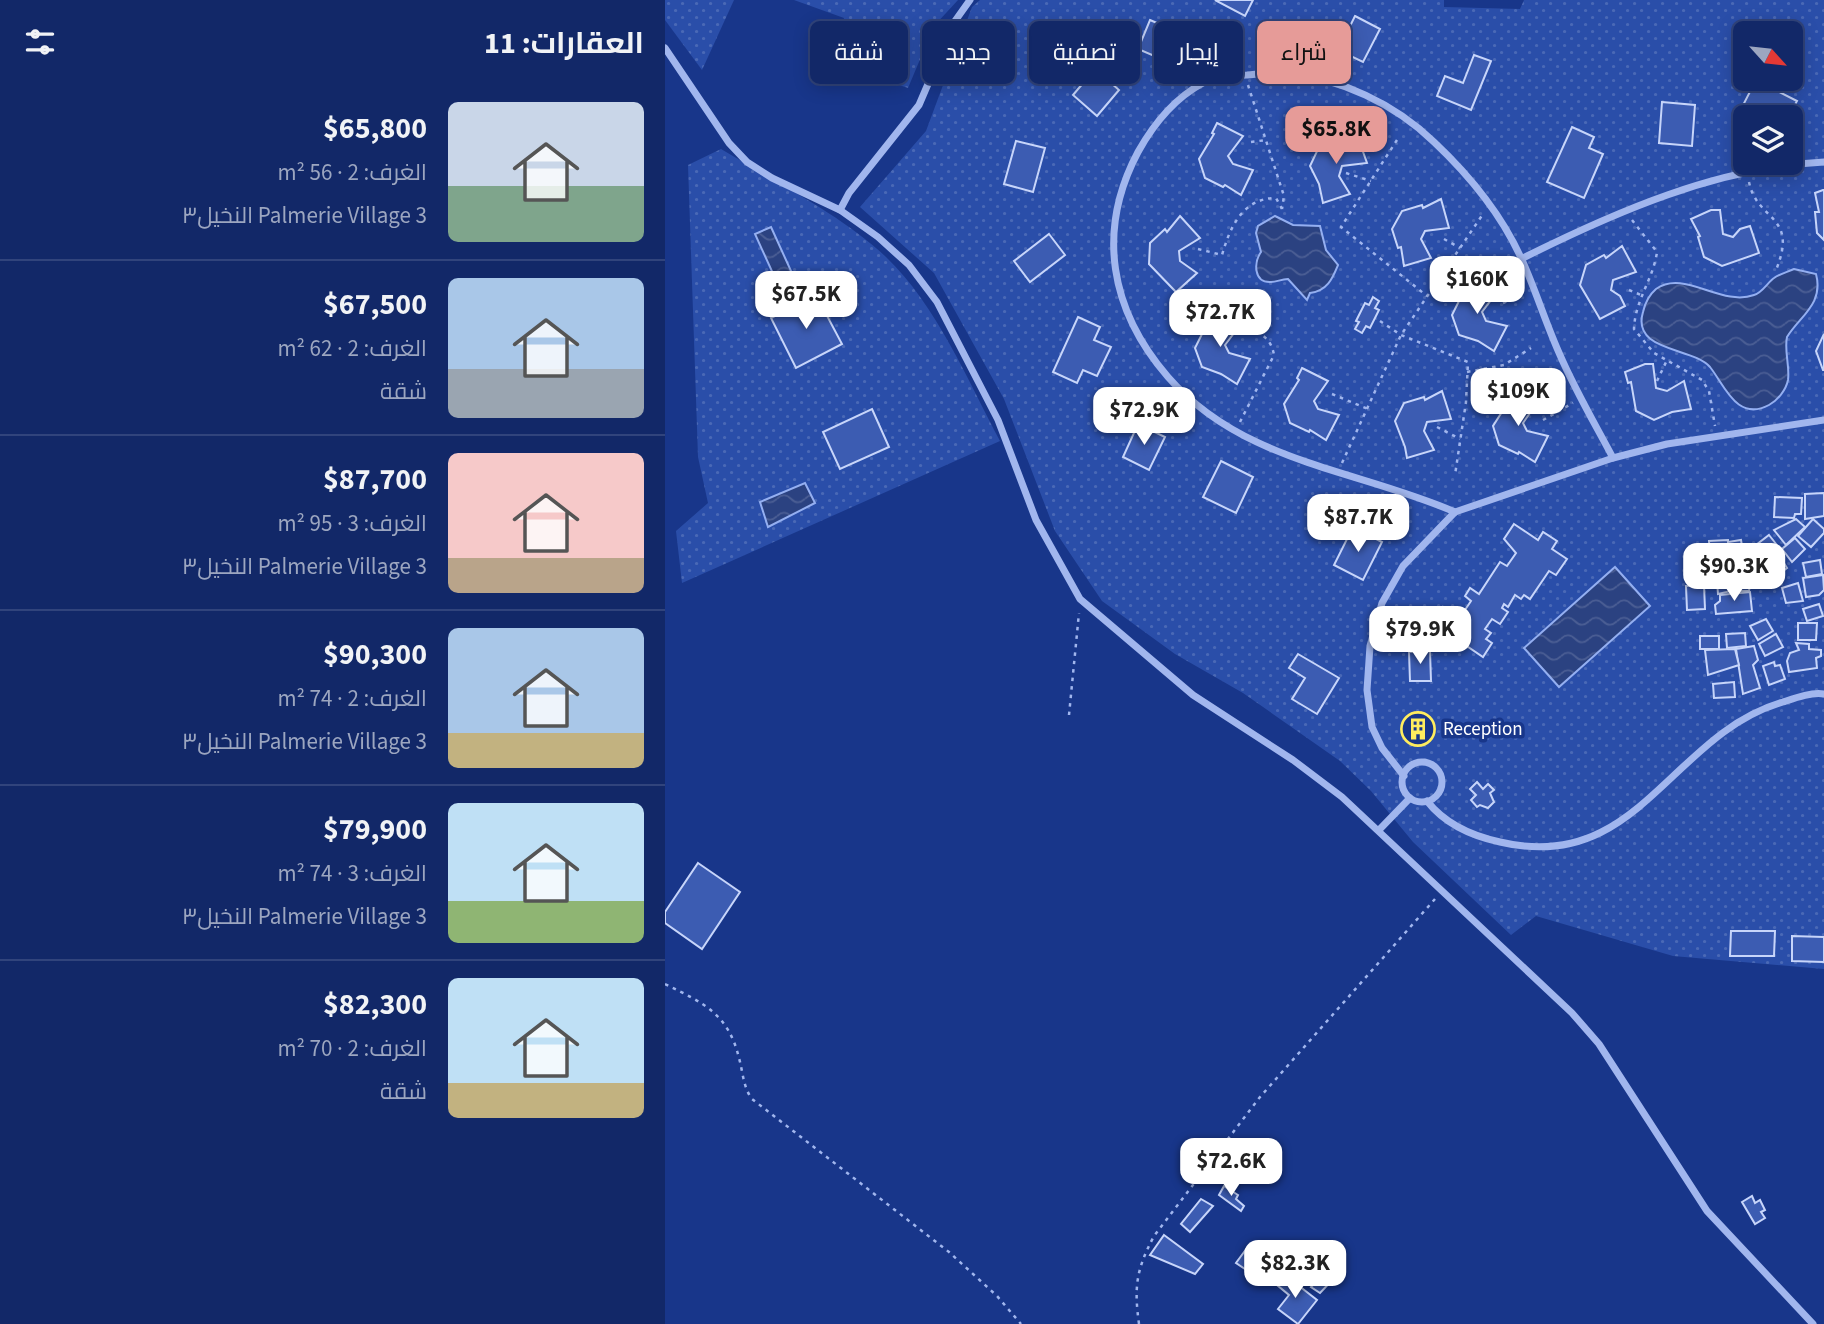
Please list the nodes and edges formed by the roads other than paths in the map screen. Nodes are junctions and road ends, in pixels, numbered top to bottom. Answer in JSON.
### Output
{"nodes":[{"id":1,"x":970,"y":0,"type":"edge"},
{"id":2,"x":665,"y":48,"type":"edge"},
{"id":3,"x":1824,"y":162,"type":"edge"},
{"id":4,"x":840,"y":210,"type":"junction"},
{"id":5,"x":1521,"y":259,"type":"junction"},
{"id":6,"x":1824,"y":420,"type":"edge"},
{"id":7,"x":1613,"y":458,"type":"junction"},
{"id":8,"x":1455,"y":512,"type":"junction"},
{"id":9,"x":1824,"y":694,"type":"edge"},
{"id":10,"x":1403,"y":776,"type":"junction"},
{"id":11,"x":1410,"y":798,"type":"junction"},
{"id":12,"x":1427,"y":801,"type":"junction"},
{"id":13,"x":1379,"y":830,"type":"junction"},
{"id":14,"x":1813,"y":1324,"type":"edge"}],
"edges":[{"from":1,"to":4,"type":"street"},
{"from":2,"to":4,"type":"street"},
{"from":3,"to":5,"type":"street"},
{"from":4,"to":13,"type":"street"},
{"from":5,"to":7,"type":"street"},
{"from":5,"to":8,"type":"street"},
{"from":6,"to":7,"type":"street"},
{"from":7,"to":8,"type":"street"},
{"from":8,"to":10,"type":"street"},
{"from":9,"to":12,"type":"street"},
{"from":10,"to":11,"type":"street"},
{"from":10,"to":12,"type":"street"},
{"from":11,"to":12,"type":"street"},
{"from":11,"to":13,"type":"street"},
{"from":13,"to":14,"type":"street"}]}
